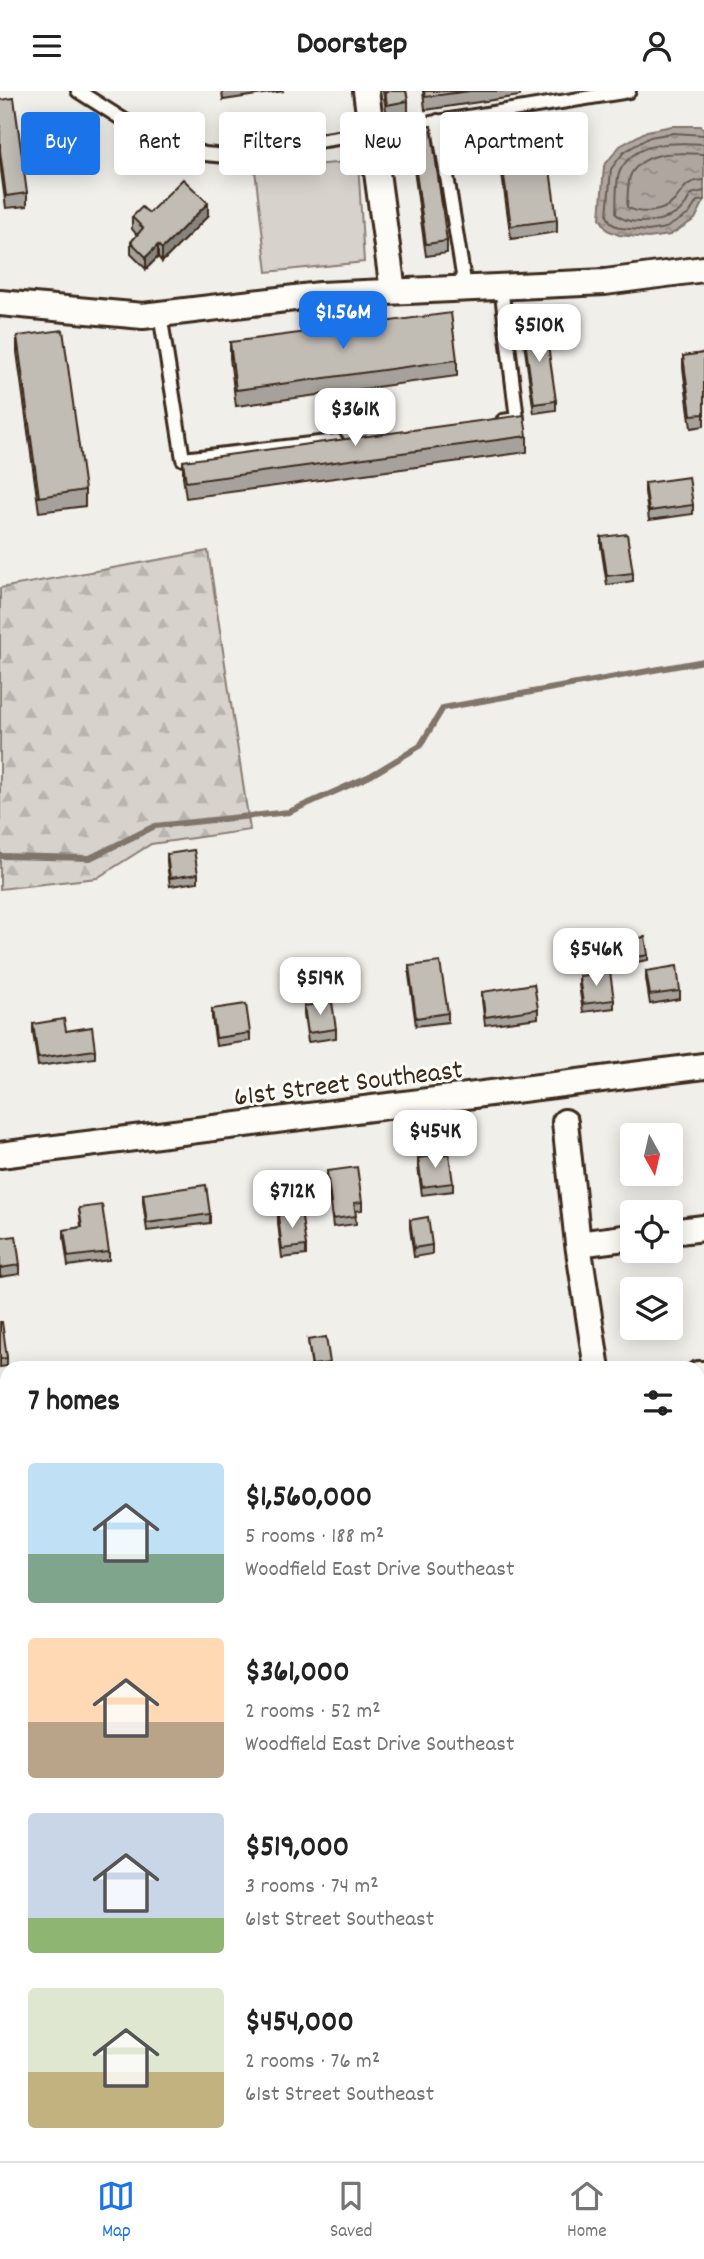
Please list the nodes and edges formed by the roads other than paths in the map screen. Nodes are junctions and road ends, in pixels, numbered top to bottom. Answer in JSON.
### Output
{"nodes":[{"id":1,"x":78,"y":91,"type":"edge"},
{"id":2,"x":366,"y":91,"type":"edge"},
{"id":3,"x":629,"y":91,"type":"edge"},
{"id":4,"x":369,"y":112,"type":"edge"},
{"id":5,"x":438,"y":121,"type":"junction"},
{"id":6,"x":426,"y":123,"type":"edge"},
{"id":7,"x":340,"y":136,"type":"edge"},
{"id":8,"x":377,"y":175,"type":"edge"},
{"id":9,"x":704,"y":268,"type":"edge"},
{"id":10,"x":501,"y":286,"type":"junction"},
{"id":11,"x":465,"y":287,"type":"junction"},
{"id":12,"x":393,"y":291,"type":"junction"},
{"id":13,"x":0,"y":303,"type":"edge"},
{"id":14,"x":160,"y":314,"type":"junction"},
{"id":15,"x":490,"y":422,"type":"edge"},
{"id":16,"x":343,"y":440,"type":"edge"},
{"id":17,"x":704,"y":1066,"type":"edge"},
{"id":18,"x":565,"y":1122,"type":"dead end"},
{"id":19,"x":0,"y":1155,"type":"edge"},
{"id":20,"x":704,"y":1228,"type":"edge"},
{"id":21,"x":683,"y":1230,"type":"edge"},
{"id":22,"x":620,"y":1239,"type":"edge"},
{"id":23,"x":578,"y":1244,"type":"junction"},
{"id":24,"x":596,"y":1361,"type":"edge"}],
"edges":[{"from":1,"to":7,"type":"lane"},
{"from":2,"to":4,"type":"street"},
{"from":3,"to":5,"type":"lane"},
{"from":5,"to":6,"type":"lane"},
{"from":5,"to":11,"type":"lane"},
{"from":8,"to":12,"type":"street"},
{"from":9,"to":10,"type":"street"},
{"from":10,"to":11,"type":"street"},
{"from":10,"to":15,"type":"lane"},
{"from":11,"to":12,"type":"street"},
{"from":12,"to":14,"type":"street"},
{"from":13,"to":14,"type":"street"},
{"from":14,"to":16,"type":"lane"},
{"from":17,"to":19,"type":"street","name":"61st Street Southeast"},
{"from":18,"to":23,"type":"street"},
{"from":20,"to":21,"type":"street"},
{"from":22,"to":23,"type":"street"},
{"from":23,"to":24,"type":"street"}]}
